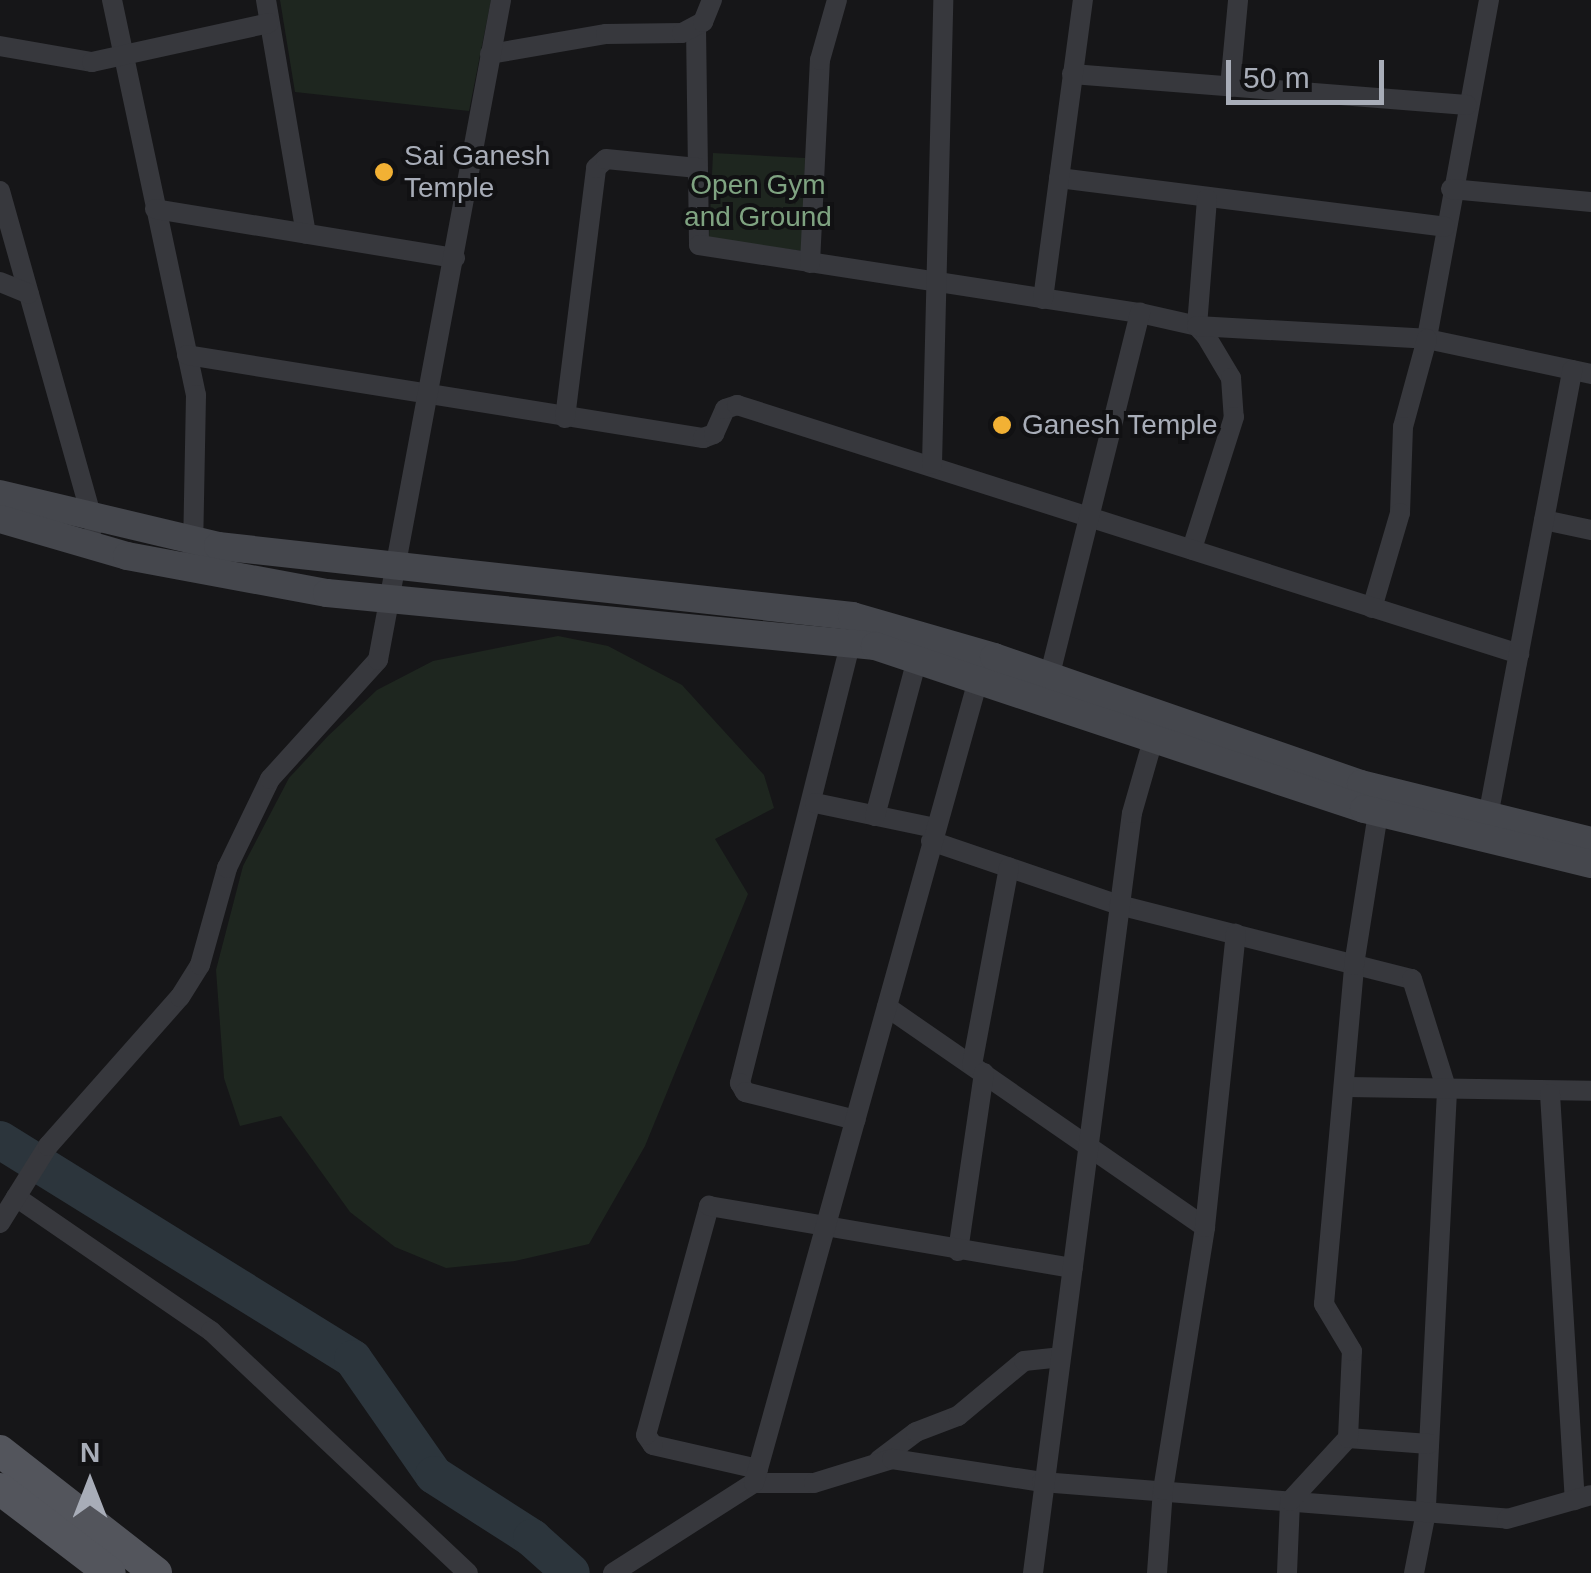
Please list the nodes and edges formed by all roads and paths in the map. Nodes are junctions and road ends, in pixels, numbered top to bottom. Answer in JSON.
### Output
{"nodes":[{"id":1,"x":112,"y":0,"type":"edge"},
{"id":2,"x":266,"y":0,"type":"edge"},
{"id":3,"x":501,"y":0,"type":"edge"},
{"id":4,"x":712,"y":0,"type":"edge"},
{"id":5,"x":837,"y":0,"type":"edge"},
{"id":6,"x":943,"y":0,"type":"edge"},
{"id":7,"x":1083,"y":0,"type":"edge"},
{"id":8,"x":1238,"y":0,"type":"edge"},
{"id":9,"x":1487,"y":0,"type":"edge"},
{"id":10,"x":269,"y":24,"type":"junction"},
{"id":11,"x":696,"y":28,"type":"junction"},
{"id":12,"x":0,"y":46,"type":"edge"},
{"id":13,"x":490,"y":54,"type":"junction"},
{"id":14,"x":122,"y":56,"type":"junction"},
{"id":15,"x":1072,"y":74,"type":"junction"},
{"id":16,"x":1230,"y":87,"type":"junction"},
{"id":17,"x":1467,"y":106,"type":"junction"},
{"id":18,"x":698,"y":168,"type":"junction"},
{"id":19,"x":1059,"y":178,"type":"junction"},
{"id":20,"x":1451,"y":189,"type":"junction"},
{"id":21,"x":0,"y":191,"type":"edge"},
{"id":22,"x":1207,"y":198,"type":"junction"},
{"id":23,"x":1591,"y":202,"type":"edge"},
{"id":24,"x":155,"y":210,"type":"junction"},
{"id":25,"x":1445,"y":227,"type":"junction"},
{"id":26,"x":306,"y":234,"type":"junction"},
{"id":27,"x":455,"y":258,"type":"junction"},
{"id":28,"x":810,"y":263,"type":"junction"},
{"id":29,"x":0,"y":282,"type":"edge"},
{"id":30,"x":933,"y":282,"type":"junction"},
{"id":31,"x":30,"y":294,"type":"junction"},
{"id":32,"x":1043,"y":299,"type":"junction"},
{"id":33,"x":1140,"y":314,"type":"junction"},
{"id":34,"x":1196,"y":326,"type":"junction"},
{"id":35,"x":1427,"y":339,"type":"junction"},
{"id":36,"x":187,"y":354,"type":"junction"},
{"id":37,"x":1581,"y":372,"type":"edge"},
{"id":38,"x":430,"y":398,"type":"junction"},
{"id":39,"x":565,"y":418,"type":"junction"},
{"id":40,"x":932,"y":464,"type":"junction"},
{"id":41,"x":0,"y":494,"type":"edge"},
{"id":42,"x":1092,"y":516,"type":"junction"},
{"id":43,"x":0,"y":518,"type":"edge"},
{"id":44,"x":1544,"y":520,"type":"junction"},
{"id":45,"x":1591,"y":530,"type":"edge"},
{"id":46,"x":95,"y":533,"type":"junction"},
{"id":47,"x":1192,"y":549,"type":"junction"},
{"id":48,"x":193,"y":554,"type":"junction"},
{"id":49,"x":397,"y":570,"type":"junction"},
{"id":50,"x":391,"y":601,"type":"junction"},
{"id":51,"x":1372,"y":608,"type":"junction"},
{"id":52,"x":851,"y":641,"type":"junction"},
{"id":53,"x":1518,"y":654,"type":"junction"},
{"id":54,"x":917,"y":659,"type":"junction"},
{"id":55,"x":1013,"y":677,"type":"junction"},
{"id":56,"x":978,"y":680,"type":"junction"},
{"id":57,"x":1047,"y":688,"type":"junction"},
{"id":58,"x":1153,"y":740,"type":"junction"},
{"id":59,"x":815,"y":804,"type":"junction"},
{"id":60,"x":1378,"y":812,"type":"junction"},
{"id":61,"x":875,"y":816,"type":"junction"},
{"id":62,"x":1486,"y":828,"type":"junction"},
{"id":63,"x":933,"y":834,"type":"junction"},
{"id":64,"x":1591,"y":841,"type":"edge"},
{"id":65,"x":1591,"y":864,"type":"edge"},
{"id":66,"x":1009,"y":867,"type":"junction"},
{"id":67,"x":1119,"y":905,"type":"junction"},
{"id":68,"x":1236,"y":934,"type":"junction"},
{"id":69,"x":1354,"y":965,"type":"junction"},
{"id":70,"x":887,"y":1007,"type":"junction"},
{"id":71,"x":978,"y":1069,"type":"junction"},
{"id":72,"x":1348,"y":1086,"type":"junction"},
{"id":73,"x":1591,"y":1091,"type":"edge"},
{"id":74,"x":1447,"y":1092,"type":"junction"},
{"id":75,"x":1550,"y":1094,"type":"junction"},
{"id":76,"x":856,"y":1120,"type":"junction"},
{"id":77,"x":1091,"y":1146,"type":"junction"},
{"id":78,"x":16,"y":1197,"type":"junction"},
{"id":79,"x":0,"y":1222,"type":"edge"},
{"id":80,"x":1206,"y":1227,"type":"junction"},
{"id":81,"x":826,"y":1231,"type":"junction"},
{"id":82,"x":958,"y":1250,"type":"junction"},
{"id":83,"x":1073,"y":1268,"type":"junction"},
{"id":84,"x":1060,"y":1357,"type":"junction"},
{"id":85,"x":1348,"y":1438,"type":"junction"},
{"id":86,"x":1429,"y":1444,"type":"junction"},
{"id":87,"x":0,"y":1451,"type":"edge"},
{"id":88,"x":879,"y":1460,"type":"junction"},
{"id":89,"x":756,"y":1476,"type":"junction"},
{"id":90,"x":1042,"y":1482,"type":"junction"},
{"id":91,"x":0,"y":1489,"type":"edge"},
{"id":92,"x":1163,"y":1490,"type":"junction"},
{"id":93,"x":1583,"y":1498,"type":"edge"},
{"id":94,"x":1290,"y":1500,"type":"junction"},
{"id":95,"x":1426,"y":1512,"type":"junction"},
{"id":96,"x":110,"y":1573,"type":"edge"},
{"id":97,"x":156,"y":1573,"type":"edge"},
{"id":98,"x":468,"y":1573,"type":"edge"},
{"id":99,"x":613,"y":1573,"type":"edge"},
{"id":100,"x":1033,"y":1573,"type":"edge"},
{"id":101,"x":1156,"y":1573,"type":"edge"},
{"id":102,"x":1287,"y":1573,"type":"edge"},
{"id":103,"x":1414,"y":1573,"type":"edge"}],
"edges":[{"from":1,"to":14,"type":"street"},
{"from":2,"to":10,"type":"street"},
{"from":3,"to":13,"type":"street"},
{"from":4,"to":11,"type":"street"},
{"from":5,"to":28,"type":"street"},
{"from":6,"to":30,"type":"street"},
{"from":7,"to":15,"type":"street"},
{"from":8,"to":16,"type":"street"},
{"from":9,"to":17,"type":"street"},
{"from":10,"to":14,"type":"street"},
{"from":10,"to":26,"type":"street"},
{"from":11,"to":13,"type":"street"},
{"from":11,"to":18,"type":"street"},
{"from":12,"to":14,"type":"street"},
{"from":13,"to":27,"type":"street"},
{"from":14,"to":24,"type":"street"},
{"from":15,"to":16,"type":"street"},
{"from":15,"to":19,"type":"street"},
{"from":16,"to":17,"type":"street"},
{"from":17,"to":20,"type":"street"},
{"from":18,"to":28,"type":"street"},
{"from":18,"to":39,"type":"street"},
{"from":19,"to":22,"type":"street"},
{"from":19,"to":32,"type":"street"},
{"from":20,"to":23,"type":"street"},
{"from":20,"to":25,"type":"street"},
{"from":21,"to":31,"type":"street"},
{"from":22,"to":25,"type":"street"},
{"from":22,"to":34,"type":"street"},
{"from":24,"to":26,"type":"street"},
{"from":24,"to":36,"type":"street"},
{"from":25,"to":35,"type":"street"},
{"from":26,"to":27,"type":"street"},
{"from":27,"to":38,"type":"street"},
{"from":28,"to":30,"type":"street"},
{"from":29,"to":31,"type":"street"},
{"from":30,"to":32,"type":"street"},
{"from":30,"to":40,"type":"street"},
{"from":31,"to":46,"type":"street"},
{"from":32,"to":33,"type":"street"},
{"from":33,"to":34,"type":"street"},
{"from":33,"to":42,"type":"street"},
{"from":34,"to":35,"type":"street"},
{"from":34,"to":47,"type":"street"},
{"from":35,"to":37,"type":"street"},
{"from":35,"to":51,"type":"street"},
{"from":36,"to":38,"type":"street"},
{"from":36,"to":48,"type":"street"},
{"from":37,"to":44,"type":"street"},
{"from":38,"to":39,"type":"street"},
{"from":38,"to":49,"type":"street"},
{"from":39,"to":40,"type":"street"},
{"from":40,"to":42,"type":"street"},
{"from":41,"to":46,"type":"street"},
{"from":42,"to":47,"type":"street"},
{"from":42,"to":57,"type":"street"},
{"from":43,"to":46,"type":"street"},
{"from":44,"to":45,"type":"street"},
{"from":44,"to":53,"type":"street"},
{"from":46,"to":48,"type":"street"},
{"from":47,"to":51,"type":"street"},
{"from":48,"to":49,"type":"street"},
{"from":48,"to":50,"type":"street"},
{"from":49,"to":50,"type":"street"},
{"from":49,"to":55,"type":"street"},
{"from":50,"to":52,"type":"street"},
{"from":50,"to":78,"type":"street"},
{"from":51,"to":53,"type":"street"},
{"from":52,"to":54,"type":"street"},
{"from":52,"to":59,"type":"street"},
{"from":53,"to":62,"type":"street"},
{"from":54,"to":56,"type":"street"},
{"from":54,"to":61,"type":"street"},
{"from":55,"to":56,"type":"street"},
{"from":55,"to":57,"type":"street"},
{"from":56,"to":63,"type":"street"},
{"from":57,"to":58,"type":"street"},
{"from":57,"to":62,"type":"street"},
{"from":58,"to":60,"type":"street"},
{"from":58,"to":67,"type":"street"},
{"from":59,"to":61,"type":"street"},
{"from":59,"to":76,"type":"street"},
{"from":60,"to":62,"type":"street"},
{"from":60,"to":69,"type":"street"},
{"from":61,"to":63,"type":"street"},
{"from":62,"to":64,"type":"street"},
{"from":62,"to":65,"type":"street"},
{"from":63,"to":66,"type":"street"},
{"from":63,"to":70,"type":"street"},
{"from":66,"to":67,"type":"street"},
{"from":66,"to":71,"type":"street"},
{"from":67,"to":68,"type":"street"},
{"from":67,"to":77,"type":"street"},
{"from":68,"to":69,"type":"street"},
{"from":68,"to":80,"type":"street"},
{"from":69,"to":72,"type":"street"},
{"from":69,"to":74,"type":"street"},
{"from":70,"to":71,"type":"street"},
{"from":70,"to":76,"type":"street"},
{"from":71,"to":77,"type":"street"},
{"from":71,"to":82,"type":"street"},
{"from":72,"to":74,"type":"street"},
{"from":72,"to":85,"type":"street"},
{"from":73,"to":75,"type":"street"},
{"from":74,"to":75,"type":"street"},
{"from":74,"to":86,"type":"street"},
{"from":75,"to":93,"type":"street"},
{"from":76,"to":81,"type":"street"},
{"from":77,"to":80,"type":"street"},
{"from":77,"to":83,"type":"street"},
{"from":78,"to":79,"type":"street"},
{"from":78,"to":98,"type":"street"},
{"from":80,"to":92,"type":"street"},
{"from":81,"to":82,"type":"street"},
{"from":81,"to":89,"type":"street"},
{"from":81,"to":89,"type":"street"},
{"from":82,"to":83,"type":"street"},
{"from":83,"to":84,"type":"street"},
{"from":84,"to":88,"type":"street"},
{"from":84,"to":90,"type":"street"},
{"from":85,"to":86,"type":"street"},
{"from":85,"to":94,"type":"street"},
{"from":86,"to":95,"type":"street"},
{"from":87,"to":97,"type":"main road"},
{"from":88,"to":89,"type":"street"},
{"from":88,"to":90,"type":"street"},
{"from":89,"to":99,"type":"street"},
{"from":90,"to":92,"type":"street"},
{"from":90,"to":100,"type":"street"},
{"from":91,"to":96,"type":"main road"},
{"from":92,"to":94,"type":"street"},
{"from":92,"to":101,"type":"street"},
{"from":93,"to":95,"type":"street"},
{"from":94,"to":95,"type":"street"},
{"from":94,"to":102,"type":"street"},
{"from":95,"to":103,"type":"street"}]}
